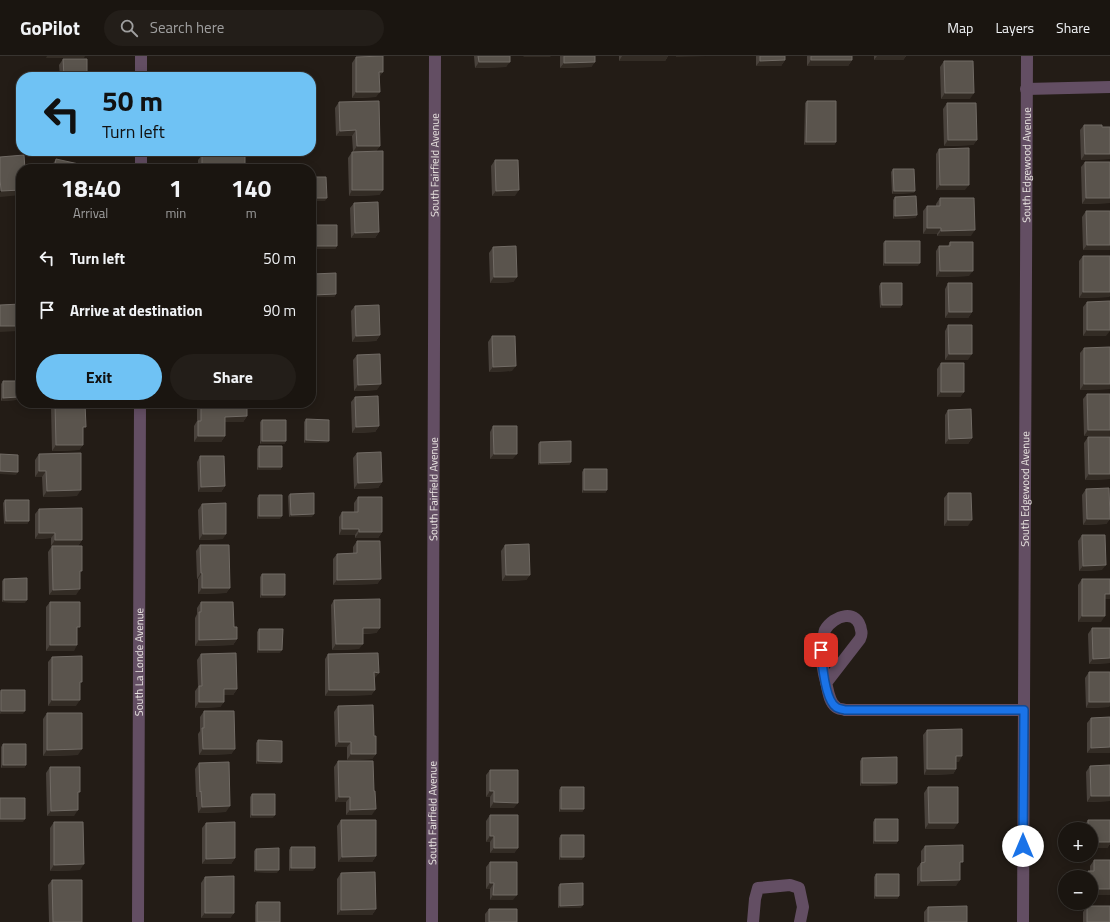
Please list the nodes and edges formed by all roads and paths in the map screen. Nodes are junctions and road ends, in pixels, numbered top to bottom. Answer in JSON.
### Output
{"nodes":[{"id":1,"x":141,"y":56,"type":"edge"},
{"id":2,"x":435,"y":56,"type":"edge"},
{"id":3,"x":1027,"y":56,"type":"edge"},
{"id":4,"x":141,"y":72,"type":"edge"},
{"id":5,"x":1110,"y":87,"type":"edge"},
{"id":6,"x":1026,"y":89,"type":"junction"},
{"id":7,"x":140,"y":408,"type":"edge"},
{"id":8,"x":826,"y":683,"type":"junction"},
{"id":9,"x":1024,"y":710,"type":"junction"},
{"id":10,"x":138,"y":922,"type":"edge"},
{"id":11,"x":432,"y":922,"type":"edge"},
{"id":12,"x":753,"y":922,"type":"edge"},
{"id":13,"x":800,"y":922,"type":"edge"},
{"id":14,"x":1023,"y":922,"type":"edge"}],
"edges":[{"from":1,"to":4,"type":"street"},
{"from":2,"to":11,"type":"street","name":"South Fairfield Avenue"},
{"from":3,"to":6,"type":"street","name":"South Edgewood Avenue"},
{"from":5,"to":6,"type":"street"},
{"from":6,"to":9,"type":"street","name":"South Edgewood Avenue"},
{"from":7,"to":10,"type":"street","name":"South La Londe Avenue"},
{"from":8,"to":8,"type":"street"},
{"from":8,"to":9,"type":"street"},
{"from":9,"to":14,"type":"street","name":"South Edgewood Avenue"},
{"from":12,"to":13,"type":"street"}]}
